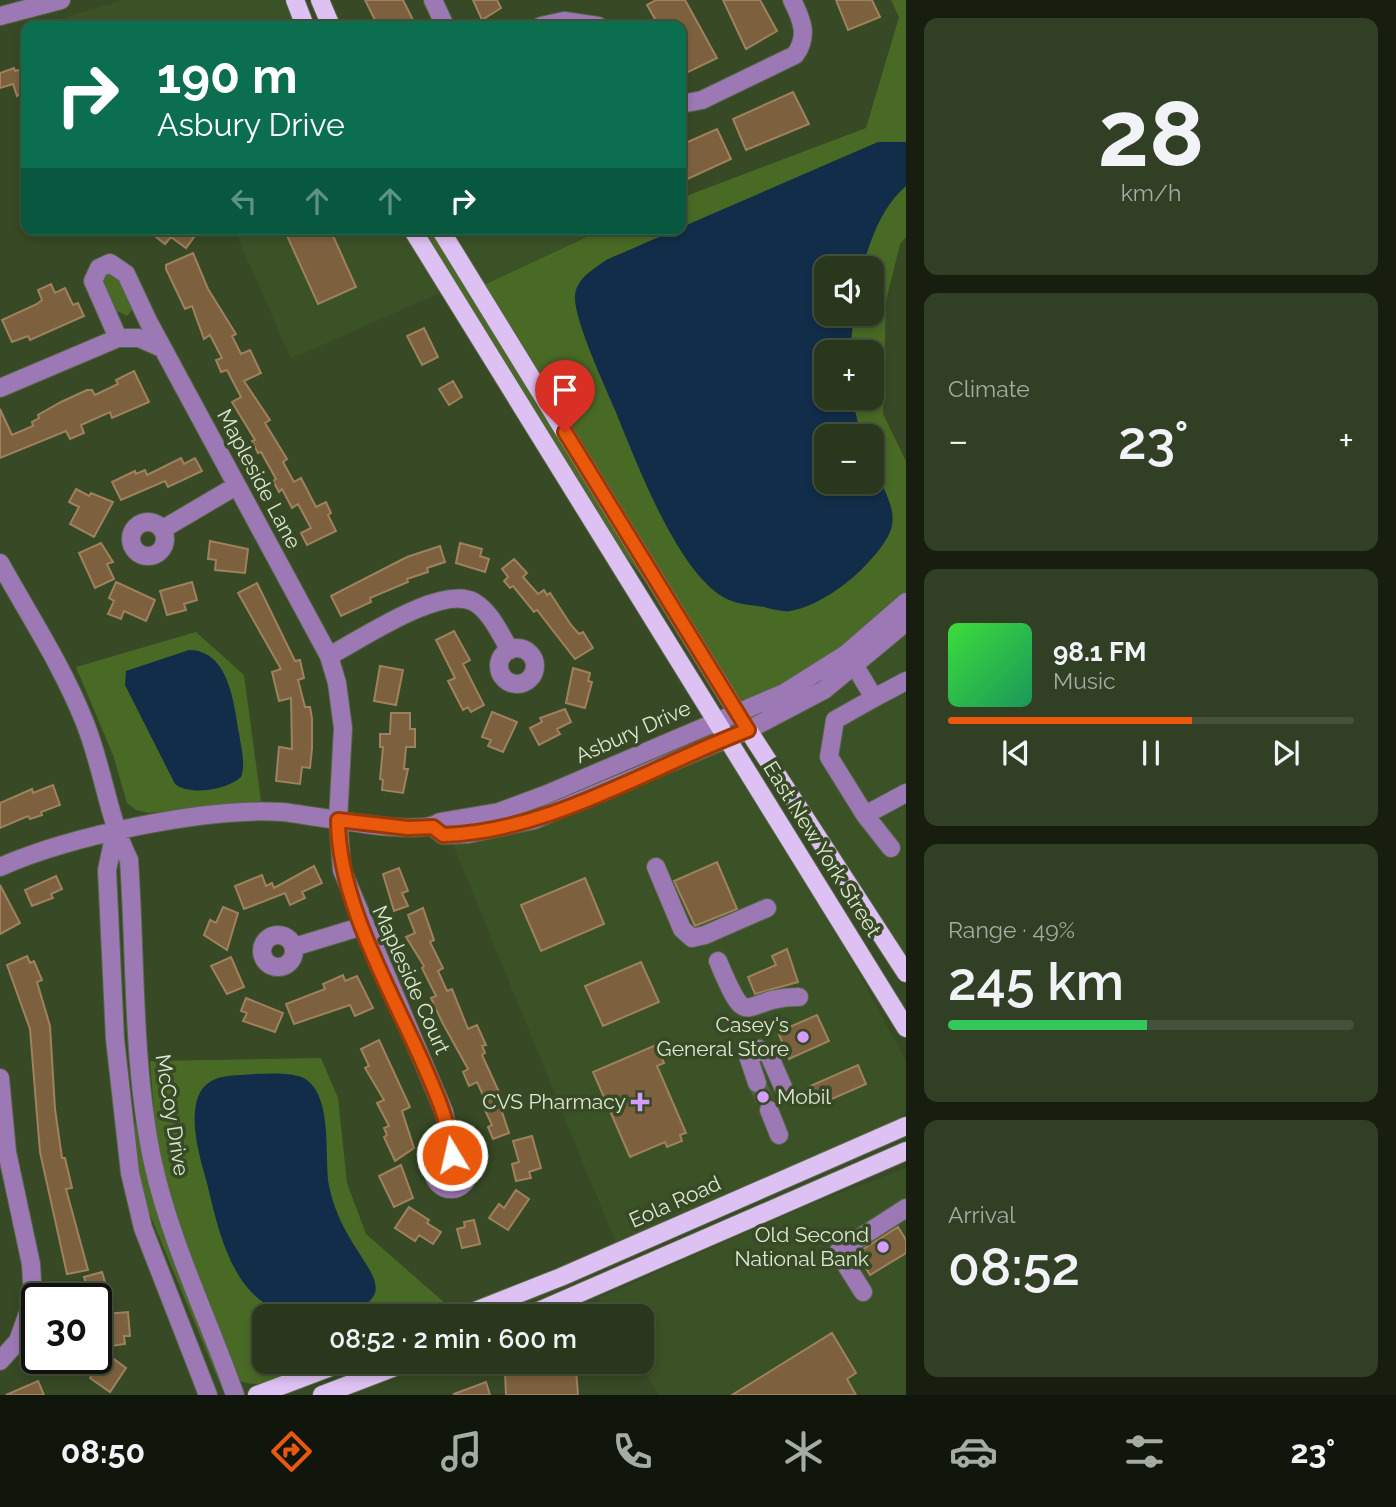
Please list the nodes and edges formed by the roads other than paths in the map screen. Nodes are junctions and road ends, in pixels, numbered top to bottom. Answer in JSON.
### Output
{"nodes":[{"id":1,"x":61,"y":0,"type":"edge"},
{"id":2,"x":295,"y":0,"type":"edge"},
{"id":3,"x":320,"y":0,"type":"edge"},
{"id":4,"x":433,"y":0,"type":"edge"},
{"id":5,"x":792,"y":0,"type":"edge"},
{"id":6,"x":0,"y":16,"type":"edge"},
{"id":7,"x":303,"y":21,"type":"edge"},
{"id":8,"x":329,"y":21,"type":"edge"},
{"id":9,"x":442,"y":21,"type":"edge"},
{"id":10,"x":686,"y":103,"type":"edge"},
{"id":11,"x":416,"y":235,"type":"edge"},
{"id":12,"x":444,"y":235,"type":"edge"},
{"id":13,"x":118,"y":338,"type":"junction"},
{"id":14,"x":162,"y":348,"type":"junction"},
{"id":15,"x":0,"y":388,"type":"edge"},
{"id":16,"x":236,"y":486,"type":"junction"},
{"id":17,"x":163,"y":529,"type":"dead end"},
{"id":18,"x":0,"y":563,"type":"edge"},
{"id":19,"x":906,"y":601,"type":"edge"},
{"id":20,"x":906,"y":622,"type":"edge"},
{"id":21,"x":510,"y":650,"type":"dead end"},
{"id":22,"x":328,"y":656,"type":"junction"},
{"id":23,"x":851,"y":659,"type":"junction"},
{"id":24,"x":904,"y":689,"type":"edge"},
{"id":25,"x":874,"y":698,"type":"junction"},
{"id":26,"x":737,"y":712,"type":"junction"},
{"id":27,"x":716,"y":720,"type":"junction"},
{"id":28,"x":748,"y":730,"type":"junction"},
{"id":29,"x":726,"y":738,"type":"junction"},
{"id":30,"x":906,"y":793,"type":"edge"},
{"id":31,"x":864,"y":815,"type":"junction"},
{"id":32,"x":338,"y":820,"type":"junction"},
{"id":33,"x":433,"y":827,"type":"junction"},
{"id":34,"x":115,"y":832,"type":"junction"},
{"id":35,"x":891,"y":848,"type":"dead end"},
{"id":36,"x":0,"y":867,"type":"edge"},
{"id":37,"x":656,"y":867,"type":"dead end"},
{"id":38,"x":767,"y":908,"type":"dead end"},
{"id":39,"x":363,"y":926,"type":"junction"},
{"id":40,"x":294,"y":947,"type":"dead end"},
{"id":41,"x":718,"y":961,"type":"dead end"},
{"id":42,"x":906,"y":973,"type":"edge"},
{"id":43,"x":799,"y":997,"type":"dead end"},
{"id":44,"x":906,"y":1028,"type":"edge"},
{"id":45,"x":0,"y":1078,"type":"edge"},
{"id":46,"x":757,"y":1083,"type":"tunnel mouth"},
{"id":47,"x":783,"y":1087,"type":"dead end"},
{"id":48,"x":768,"y":1110,"type":"tunnel mouth"},
{"id":49,"x":1,"y":1116,"type":"edge"},
{"id":50,"x":906,"y":1126,"type":"edge"},
{"id":51,"x":779,"y":1135,"type":"dead end"},
{"id":52,"x":906,"y":1151,"type":"edge"},
{"id":53,"x":452,"y":1155,"type":"dead end"},
{"id":54,"x":906,"y":1208,"type":"edge"},
{"id":55,"x":32,"y":1283,"type":"edge"},
{"id":56,"x":863,"y":1292,"type":"dead end"},
{"id":57,"x":492,"y":1304,"type":"edge"},
{"id":58,"x":555,"y":1304,"type":"edge"},
{"id":59,"x":21,"y":1336,"type":"edge"},
{"id":60,"x":19,"y":1339,"type":"joint"},
{"id":61,"x":0,"y":1361,"type":"edge"},
{"id":62,"x":312,"y":1374,"type":"edge"},
{"id":63,"x":377,"y":1374,"type":"edge"},
{"id":64,"x":208,"y":1395,"type":"edge"},
{"id":65,"x":235,"y":1395,"type":"edge"},
{"id":66,"x":257,"y":1395,"type":"edge"},
{"id":67,"x":323,"y":1395,"type":"edge"}],
"edges":[{"from":1,"to":6,"type":"street"},
{"from":2,"to":7,"type":"main road"},
{"from":3,"to":8,"type":"main road"},
{"from":4,"to":9,"type":"street"},
{"from":5,"to":10,"type":"street"},
{"from":11,"to":27,"type":"main road","name":"East New York Street"},
{"from":12,"to":26,"type":"main road","name":"East New York Street"},
{"from":13,"to":14,"type":"street"},
{"from":13,"to":14,"type":"street","name":"Mapleside Lane"},
{"from":13,"to":15,"type":"street"},
{"from":14,"to":16,"type":"street","name":"Mapleside Lane"},
{"from":16,"to":17,"type":"street"},
{"from":16,"to":22,"type":"street","name":"Mapleside Lane"},
{"from":18,"to":34,"type":"street","name":"McCoy Drive"},
{"from":19,"to":23,"type":"street","name":"Asbury Drive"},
{"from":20,"to":23,"type":"street","name":"Asbury Drive"},
{"from":21,"to":22,"type":"street"},
{"from":22,"to":32,"type":"street","name":"Mapleside Lane"},
{"from":23,"to":25,"type":"street"},
{"from":23,"to":26,"type":"street","name":"Asbury Drive"},
{"from":23,"to":28,"type":"street","name":"Asbury Drive"},
{"from":24,"to":25,"type":"street"},
{"from":25,"to":31,"type":"street"},
{"from":26,"to":27,"type":"street","name":"Asbury Drive"},
{"from":26,"to":28,"type":"main road","name":"East New York Street"},
{"from":27,"to":29,"type":"main road","name":"East New York Street"},
{"from":27,"to":33,"type":"street","name":"Asbury Drive"},
{"from":28,"to":29,"type":"street","name":"Asbury Drive"},
{"from":28,"to":42,"type":"main road","name":"East New York Street"},
{"from":29,"to":33,"type":"street","name":"Asbury Drive"},
{"from":29,"to":44,"type":"main road","name":"East New York Street"},
{"from":30,"to":31,"type":"street"},
{"from":31,"to":35,"type":"street"},
{"from":32,"to":33,"type":"street","name":"Asbury Drive"},
{"from":32,"to":34,"type":"street","name":"Asbury Drive"},
{"from":32,"to":39,"type":"street","name":"Mapleside Court"},
{"from":34,"to":36,"type":"street","name":"Asbury Drive"},
{"from":34,"to":64,"type":"street","name":"McCoy Drive"},
{"from":34,"to":65,"type":"street","name":"McCoy Drive"},
{"from":37,"to":38,"type":"street"},
{"from":39,"to":40,"type":"street"},
{"from":39,"to":53,"type":"street","name":"Mapleside Court"},
{"from":41,"to":43,"type":"street"},
{"from":45,"to":49,"type":"street"},
{"from":46,"to":47,"type":"street"},
{"from":48,"to":51,"type":"street"},
{"from":49,"to":55,"type":"street"},
{"from":50,"to":57,"type":"main road","name":"Eola Road"},
{"from":52,"to":58,"type":"main road"},
{"from":54,"to":56,"type":"street"},
{"from":59,"to":60,"type":"street"},
{"from":60,"to":61,"type":"street"},
{"from":62,"to":66,"type":"main road"},
{"from":63,"to":67,"type":"main road"}]}
